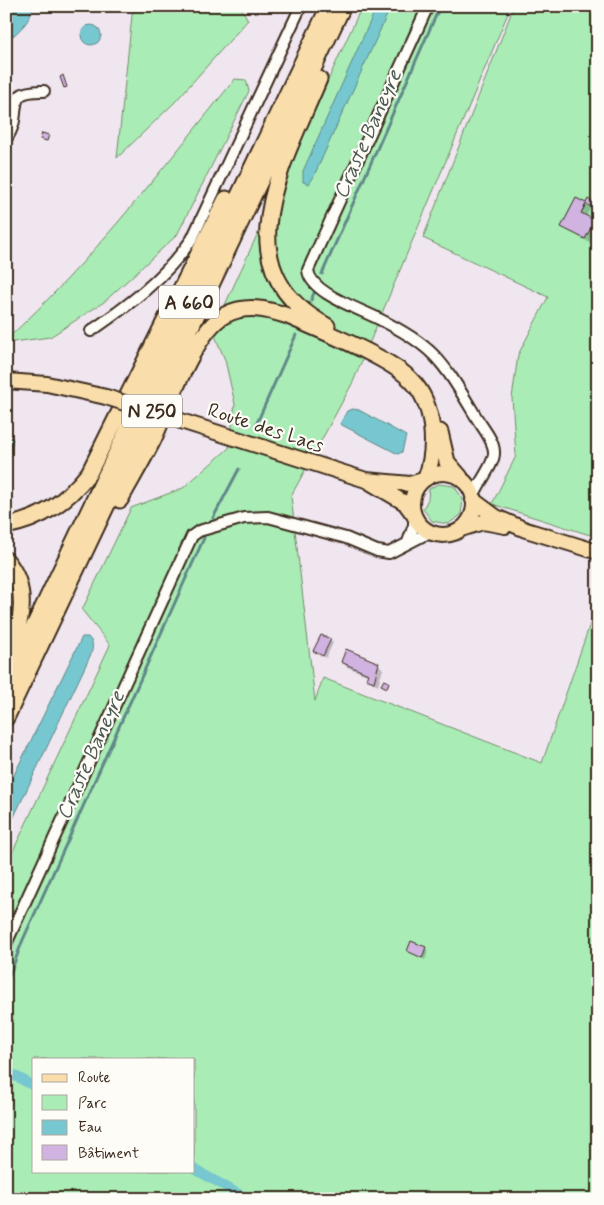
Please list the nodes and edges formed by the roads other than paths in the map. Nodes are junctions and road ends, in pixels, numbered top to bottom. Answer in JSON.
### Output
{"nodes":[{"id":1,"x":302,"y":6,"type":"edge"},
{"id":2,"x":329,"y":6,"type":"edge"},
{"id":3,"x":343,"y":6,"type":"edge"},
{"id":4,"x":353,"y":6,"type":"edge"},
{"id":5,"x":428,"y":6,"type":"edge"},
{"id":6,"x":309,"y":49,"type":"junction"},
{"id":7,"x":44,"y":91,"type":"dead end"},
{"id":8,"x":6,"y":139,"type":"edge"},
{"id":9,"x":91,"y":331,"type":"dead end"},
{"id":10,"x":6,"y":381,"type":"edge"},
{"id":11,"x":482,"y":477,"type":"junction"},
{"id":12,"x":461,"y":478,"type":"junction"},
{"id":13,"x":425,"y":479,"type":"junction"},
{"id":14,"x":366,"y":480,"type":"junction"},
{"id":15,"x":473,"y":498,"type":"junction"},
{"id":16,"x":414,"y":515,"type":"junction"},
{"id":17,"x":6,"y":526,"type":"edge"},
{"id":18,"x":460,"y":529,"type":"junction"},
{"id":19,"x":526,"y":530,"type":"junction"},
{"id":20,"x":434,"y":533,"type":"junction"},
{"id":21,"x":408,"y":542,"type":"junction"},
{"id":22,"x":598,"y":552,"type":"edge"},
{"id":23,"x":6,"y":560,"type":"edge"},
{"id":24,"x":78,"y":567,"type":"junction"},
{"id":25,"x":6,"y":661,"type":"edge"},
{"id":26,"x":6,"y":686,"type":"edge"},
{"id":27,"x":6,"y":718,"type":"edge"},
{"id":28,"x":6,"y":944,"type":"edge"}],
"edges":[{"from":1,"to":9,"type":"street"},
{"from":2,"to":6,"type":"highway","number":"A 660"},
{"from":3,"to":24,"type":"highway","number":"N 250"},
{"from":4,"to":12,"type":"highway"},
{"from":5,"to":11,"type":"street"},
{"from":6,"to":17,"type":"highway"},
{"from":6,"to":26,"type":"highway","number":"A 660"},
{"from":7,"to":8,"type":"street"},
{"from":10,"to":14,"type":"main road","name":"Route des Lacs","bridge":true},
{"from":11,"to":12,"type":"street"},
{"from":11,"to":15,"type":"street"},
{"from":12,"to":13,"type":"main road"},
{"from":12,"to":15,"type":"main road"},
{"from":13,"to":14,"type":"main road","name":"Route des Lacs"},
{"from":13,"to":16,"type":"main road"},
{"from":13,"to":24,"type":"highway"},
{"from":14,"to":16,"type":"main road","name":"Route des Lacs"},
{"from":15,"to":18,"type":"main road"},
{"from":15,"to":19,"type":"main road"},
{"from":16,"to":20,"type":"main road"},
{"from":16,"to":21,"type":"street"},
{"from":18,"to":19,"type":"main road"},
{"from":18,"to":20,"type":"main road"},
{"from":19,"to":22,"type":"main road"},
{"from":20,"to":21,"type":"street"},
{"from":21,"to":28,"type":"street"},
{"from":23,"to":25,"type":"highway"},
{"from":24,"to":27,"type":"highway","number":"N 250"}]}
